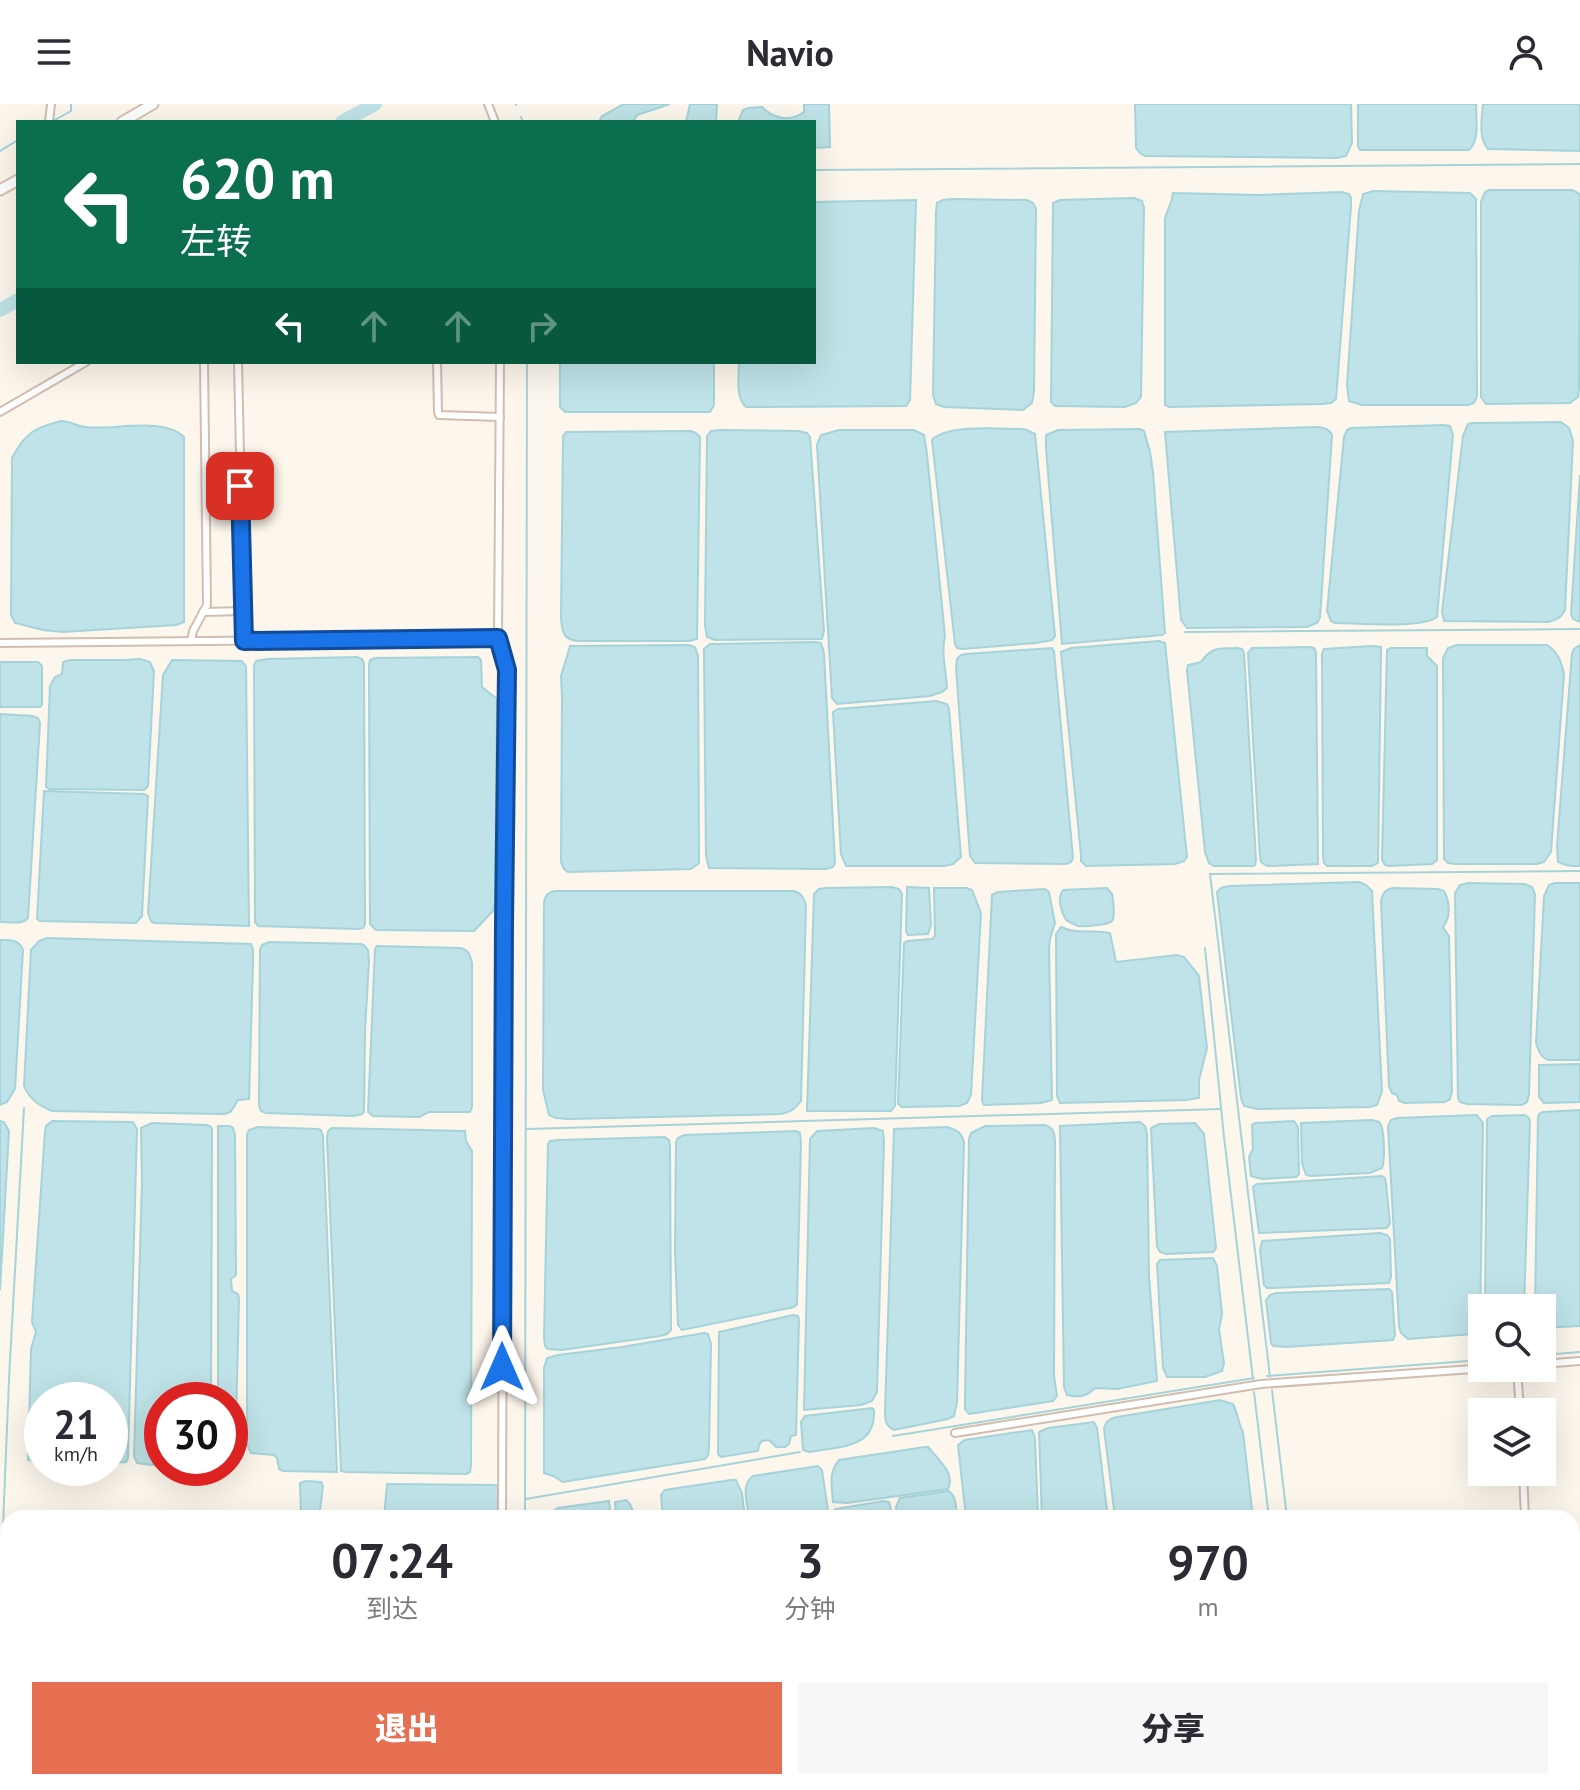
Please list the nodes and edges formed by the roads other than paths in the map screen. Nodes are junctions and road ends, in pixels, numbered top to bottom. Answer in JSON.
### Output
{"nodes":[{"id":1,"x":51,"y":104,"type":"edge"},
{"id":2,"x":153,"y":104,"type":"edge"},
{"id":3,"x":50,"y":120,"type":"edge"},
{"id":4,"x":125,"y":120,"type":"edge"},
{"id":5,"x":83,"y":364,"type":"edge"},
{"id":6,"x":204,"y":364,"type":"edge"},
{"id":7,"x":238,"y":364,"type":"edge"},
{"id":8,"x":437,"y":364,"type":"edge"},
{"id":9,"x":500,"y":364,"type":"edge"},
{"id":10,"x":0,"y":412,"type":"edge"},
{"id":11,"x":500,"y":417,"type":"junction"},
{"id":12,"x":243,"y":611,"type":"junction"},
{"id":13,"x":203,"y":612,"type":"junction"},
{"id":14,"x":498,"y":638,"type":"junction"},
{"id":15,"x":191,"y":641,"type":"junction"},
{"id":16,"x":244,"y":641,"type":"junction"},
{"id":17,"x":0,"y":643,"type":"edge"},
{"id":18,"x":1580,"y":1361,"type":"edge"},
{"id":19,"x":1556,"y":1363,"type":"edge"},
{"id":20,"x":1468,"y":1369,"type":"edge"},
{"id":21,"x":955,"y":1433,"type":"dead end"},
{"id":22,"x":1524,"y":1486,"type":"edge"},
{"id":23,"x":502,"y":1510,"type":"edge"},
{"id":24,"x":1525,"y":1510,"type":"edge"}],
"edges":[{"from":1,"to":3,"type":"street"},
{"from":2,"to":4,"type":"main road"},
{"from":5,"to":10,"type":"street"},
{"from":6,"to":13,"type":"street"},
{"from":7,"to":12,"type":"street"},
{"from":8,"to":11,"type":"street"},
{"from":9,"to":11,"type":"street"},
{"from":11,"to":14,"type":"street"},
{"from":12,"to":13,"type":"street"},
{"from":12,"to":16,"type":"street"},
{"from":13,"to":15,"type":"street"},
{"from":14,"to":16,"type":"street"},
{"from":14,"to":23,"type":"street"},
{"from":15,"to":16,"type":"street"},
{"from":15,"to":17,"type":"street"},
{"from":18,"to":19,"type":"street"},
{"from":20,"to":21,"type":"street"},
{"from":22,"to":24,"type":"street"}]}
